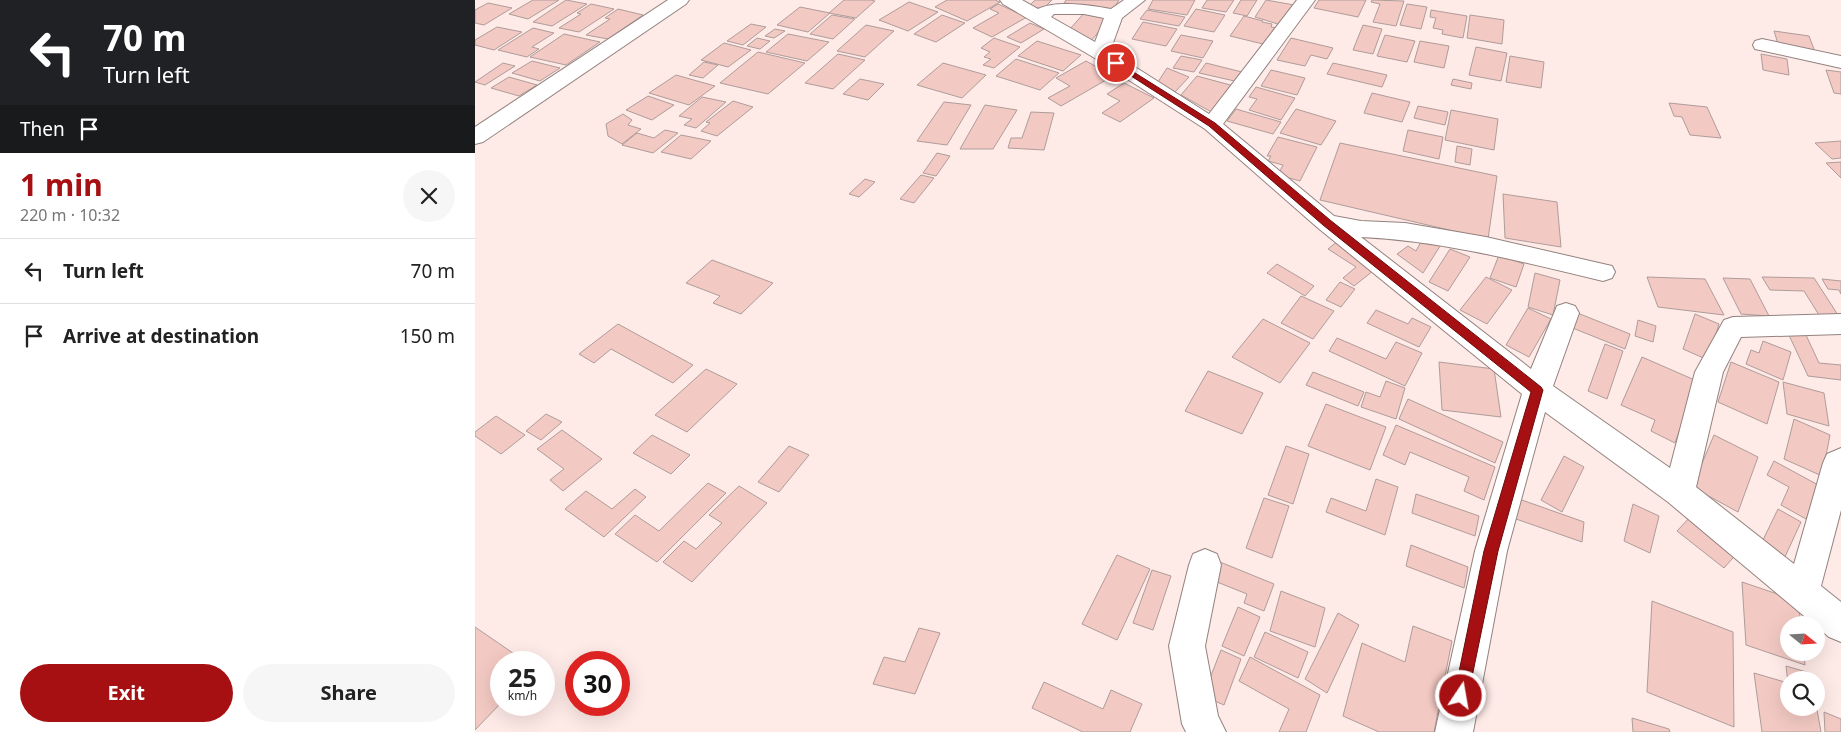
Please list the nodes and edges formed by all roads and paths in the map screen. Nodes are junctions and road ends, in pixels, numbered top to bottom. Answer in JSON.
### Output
{"nodes":[{"id":1,"x":680,"y":0,"type":"edge"},
{"id":2,"x":1009,"y":0,"type":"edge"},
{"id":3,"x":1136,"y":0,"type":"edge"},
{"id":4,"x":1306,"y":0,"type":"edge"},
{"id":5,"x":1114,"y":15,"type":"junction"},
{"id":6,"x":1039,"y":17,"type":"junction"},
{"id":7,"x":1762,"y":46,"type":"dead end"},
{"id":8,"x":1100,"y":53,"type":"junction"},
{"id":9,"x":1841,"y":62,"type":"edge"},
{"id":10,"x":1212,"y":125,"type":"junction"},
{"id":11,"x":475,"y":137,"type":"edge"},
{"id":12,"x":1326,"y":222,"type":"junction"},
{"id":13,"x":1603,"y":272,"type":"dead end"},
{"id":14,"x":1567,"y":313,"type":"dead end"},
{"id":15,"x":1841,"y":324,"type":"edge"},
{"id":16,"x":1537,"y":390,"type":"junction"},
{"id":17,"x":1841,"y":461,"type":"edge"},
{"id":18,"x":1679,"y":492,"type":"junction"},
{"id":19,"x":1205,"y":565,"type":"dead end"},
{"id":20,"x":1803,"y":592,"type":"junction"},
{"id":21,"x":1841,"y":625,"type":"edge"},
{"id":22,"x":1207,"y":732,"type":"edge"},
{"id":23,"x":1454,"y":732,"type":"edge"}],
"edges":[{"from":1,"to":11,"type":"street"},
{"from":2,"to":6,"type":"street"},
{"from":3,"to":5,"type":"street"},
{"from":4,"to":10,"type":"street"},
{"from":5,"to":6,"type":"street"},
{"from":5,"to":8,"type":"street"},
{"from":6,"to":8,"type":"street"},
{"from":7,"to":9,"type":"street"},
{"from":8,"to":10,"type":"street"},
{"from":10,"to":12,"type":"street"},
{"from":12,"to":13,"type":"street"},
{"from":12,"to":16,"type":"street"},
{"from":14,"to":16,"type":"street"},
{"from":15,"to":18,"type":"street"},
{"from":16,"to":18,"type":"street"},
{"from":16,"to":23,"type":"street"},
{"from":17,"to":20,"type":"street"},
{"from":18,"to":20,"type":"street"},
{"from":19,"to":22,"type":"street"},
{"from":20,"to":21,"type":"street"}]}
